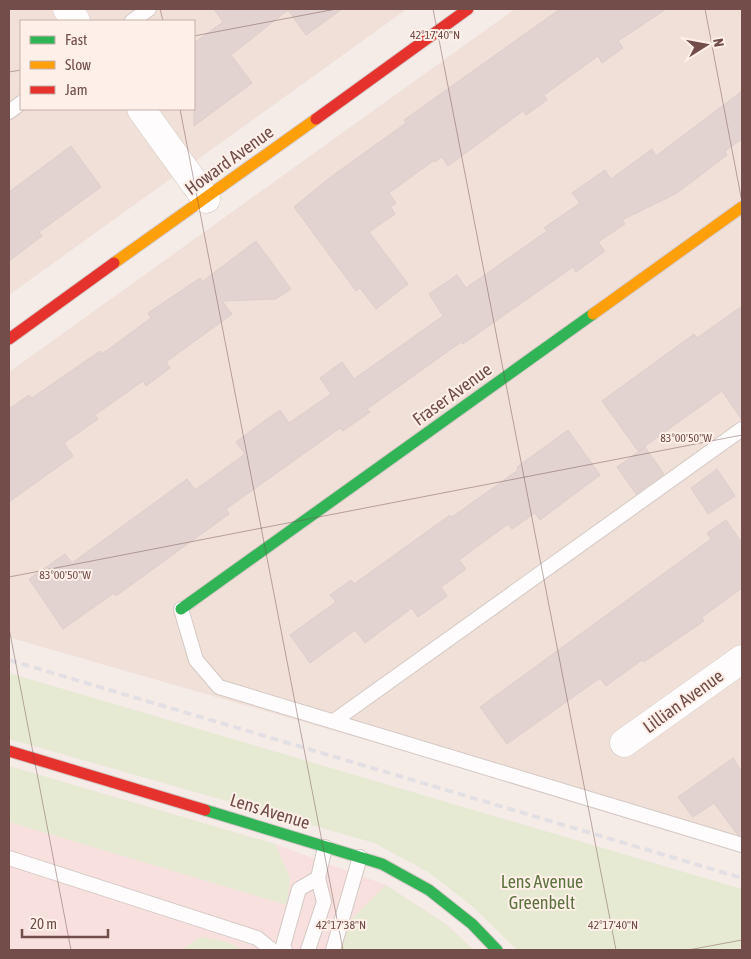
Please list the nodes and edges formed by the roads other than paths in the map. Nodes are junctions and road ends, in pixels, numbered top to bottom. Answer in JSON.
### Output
{"nodes":[{"id":1,"x":67,"y":9,"type":"edge"},
{"id":2,"x":149,"y":9,"type":"edge"},
{"id":3,"x":468,"y":9,"type":"edge"},
{"id":4,"x":75,"y":20,"type":"edge"},
{"id":5,"x":133,"y":20,"type":"edge"},
{"id":6,"x":20,"y":104,"type":"edge"},
{"id":7,"x":142,"y":110,"type":"edge"},
{"id":8,"x":9,"y":112,"type":"edge"},
{"id":9,"x":206,"y":199,"type":"junction"},
{"id":10,"x":742,"y":207,"type":"edge"},
{"id":11,"x":9,"y":338,"type":"edge"},
{"id":12,"x":742,"y":429,"type":"edge"},
{"id":13,"x":181,"y":609,"type":"joint"},
{"id":14,"x":742,"y":659,"type":"edge"},
{"id":15,"x":334,"y":721,"type":"junction"},
{"id":16,"x":624,"y":744,"type":"dead end"},
{"id":17,"x":9,"y":751,"type":"edge"},
{"id":18,"x":742,"y":845,"type":"edge"},
{"id":19,"x":325,"y":847,"type":"junction"},
{"id":20,"x":360,"y":857,"type":"junction"},
{"id":21,"x":9,"y":858,"type":"edge"},
{"id":22,"x":318,"y":878,"type":"junction"},
{"id":23,"x":272,"y":950,"type":"edge"},
{"id":24,"x":285,"y":950,"type":"edge"},
{"id":25,"x":308,"y":950,"type":"edge"},
{"id":26,"x":333,"y":950,"type":"edge"},
{"id":27,"x":497,"y":950,"type":"edge"}],
"edges":[{"from":1,"to":4,"type":"street"},
{"from":2,"to":5,"type":"lane"},
{"from":3,"to":9,"type":"street","name":"Howard Avenue"},
{"from":6,"to":8,"type":"lane"},
{"from":7,"to":9,"type":"street"},
{"from":9,"to":11,"type":"street","name":"Howard Avenue"},
{"from":10,"to":13,"type":"street","name":"Fraser Avenue"},
{"from":12,"to":15,"type":"lane"},
{"from":13,"to":15,"type":"lane"},
{"from":14,"to":16,"type":"street","name":"Lillian Avenue"},
{"from":15,"to":18,"type":"lane"},
{"from":17,"to":19,"type":"street","name":"Lens Avenue"},
{"from":19,"to":20,"type":"street","name":"Lens Avenue"},
{"from":19,"to":22,"type":"lane"},
{"from":20,"to":26,"type":"lane"},
{"from":20,"to":27,"type":"street","name":"Lens Avenue"},
{"from":21,"to":23,"type":"lane"},
{"from":22,"to":24,"type":"lane"},
{"from":22,"to":25,"type":"lane"}]}
